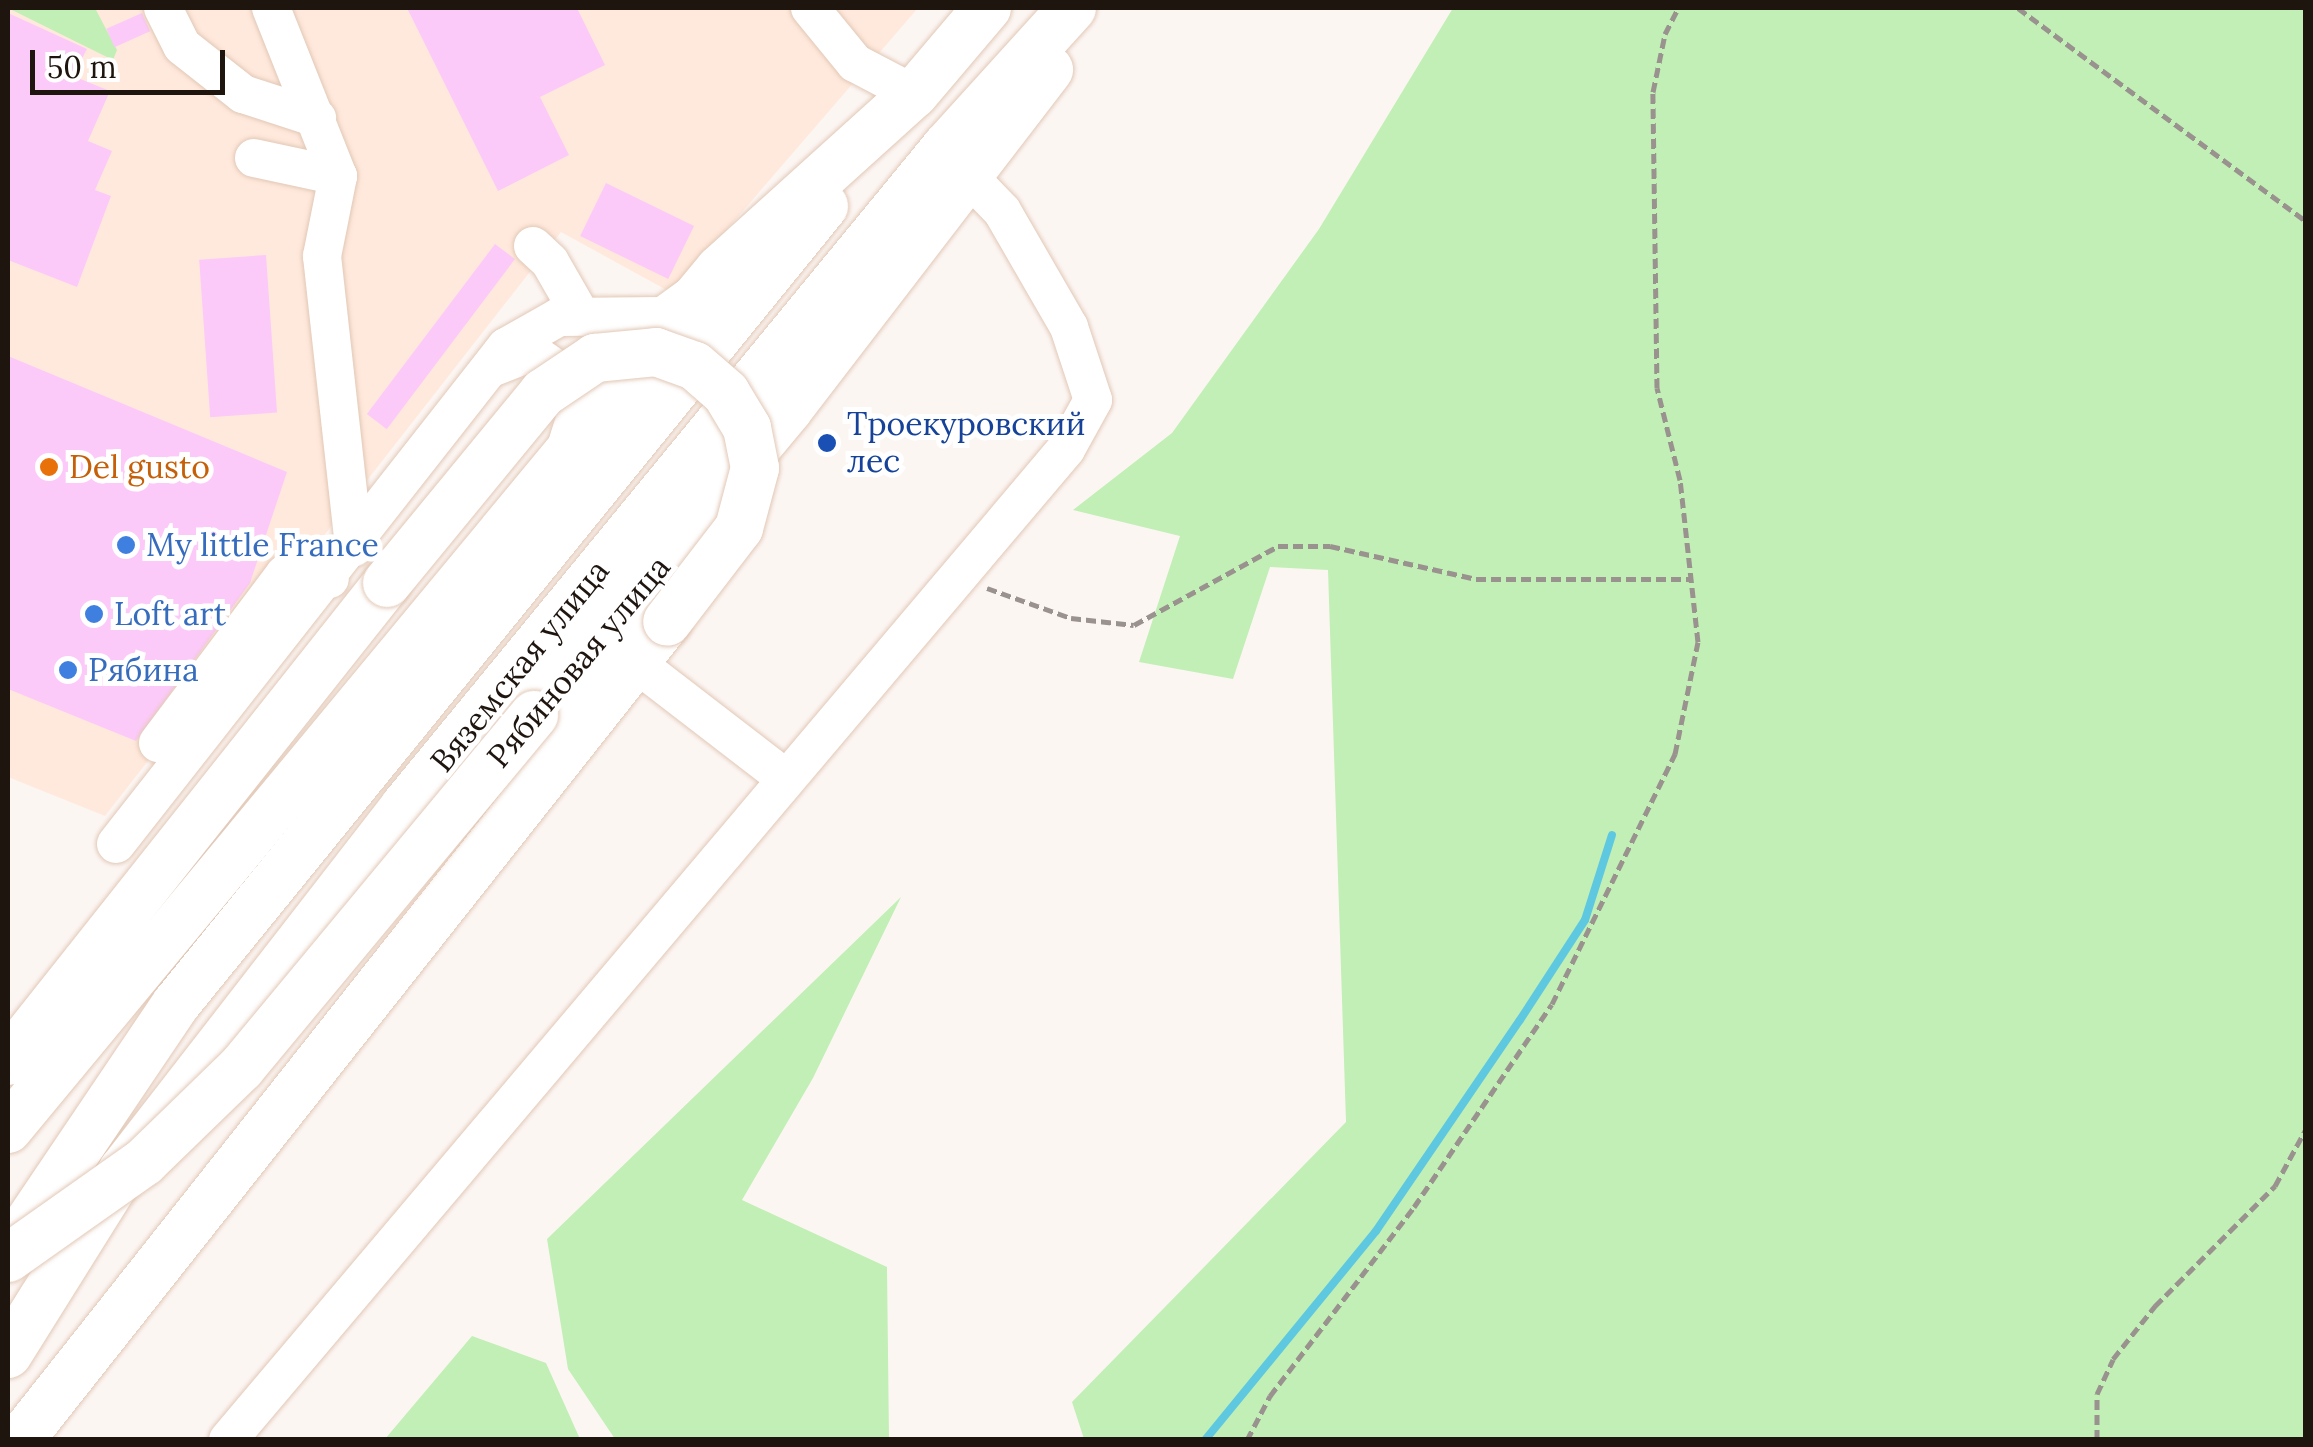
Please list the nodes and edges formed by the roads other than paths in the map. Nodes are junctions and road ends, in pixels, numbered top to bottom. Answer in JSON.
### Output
{"nodes":[{"id":1,"x":163,"y":8,"type":"edge"},
{"id":2,"x":270,"y":8,"type":"edge"},
{"id":3,"x":810,"y":8,"type":"edge"},
{"id":4,"x":987,"y":8,"type":"edge"},
{"id":5,"x":1072,"y":8,"type":"edge"},
{"id":6,"x":1090,"y":8,"type":"edge"},
{"id":7,"x":914,"y":94,"type":"junction"},
{"id":8,"x":317,"y":118,"type":"junction"},
{"id":9,"x":254,"y":158,"type":"dead end"},
{"id":10,"x":338,"y":176,"type":"junction"},
{"id":11,"x":970,"y":178,"type":"junction"},
{"id":12,"x":533,"y":246,"type":"dead end"},
{"id":13,"x":720,"y":270,"type":"junction"},
{"id":14,"x":580,"y":316,"type":"junction"},
{"id":15,"x":485,"y":371,"type":"junction"},
{"id":16,"x":565,"y":451,"type":"junction"},
{"id":17,"x":354,"y":548,"type":"junction"},
{"id":18,"x":330,"y":579,"type":"junction"},
{"id":19,"x":654,"y":677,"type":"dead end"},
{"id":20,"x":158,"y":744,"type":"dead end"},
{"id":21,"x":784,"y":777,"type":"junction"},
{"id":22,"x":116,"y":844,"type":"dead end"},
{"id":23,"x":8,"y":1061,"type":"edge"},
{"id":24,"x":8,"y":1129,"type":"edge"},
{"id":25,"x":8,"y":1255,"type":"edge"},
{"id":26,"x":8,"y":1354,"type":"edge"},
{"id":27,"x":20,"y":1440,"type":"edge"},
{"id":28,"x":228,"y":1440,"type":"edge"}],
"edges":[{"from":1,"to":8,"type":"lane"},
{"from":2,"to":8,"type":"lane"},
{"from":3,"to":7,"type":"lane"},
{"from":4,"to":7,"type":"main road"},
{"from":5,"to":26,"type":"main road","name":"Вяземская улица"},
{"from":6,"to":11,"type":"main road","name":"Рябиновая улица"},
{"from":7,"to":13,"type":"main road"},
{"from":7,"to":25,"type":"main road","name":"Вяземская улица"},
{"from":8,"to":10,"type":"lane"},
{"from":9,"to":10,"type":"lane"},
{"from":10,"to":17,"type":"lane"},
{"from":11,"to":21,"type":"lane"},
{"from":11,"to":25,"type":"main road","name":"Рябиновая улица","bridge":true},
{"from":12,"to":14,"type":"lane"},
{"from":13,"to":14,"type":"lane"},
{"from":13,"to":16,"type":"main road"},
{"from":14,"to":15,"type":"lane"},
{"from":15,"to":16,"type":"lane"},
{"from":15,"to":17,"type":"lane"},
{"from":16,"to":24,"type":"main road"},
{"from":17,"to":18,"type":"lane"},
{"from":18,"to":20,"type":"lane"},
{"from":18,"to":22,"type":"lane"},
{"from":19,"to":21,"type":"lane"},
{"from":21,"to":28,"type":"lane"},
{"from":23,"to":27,"type":"main road","bridge":true}]}
